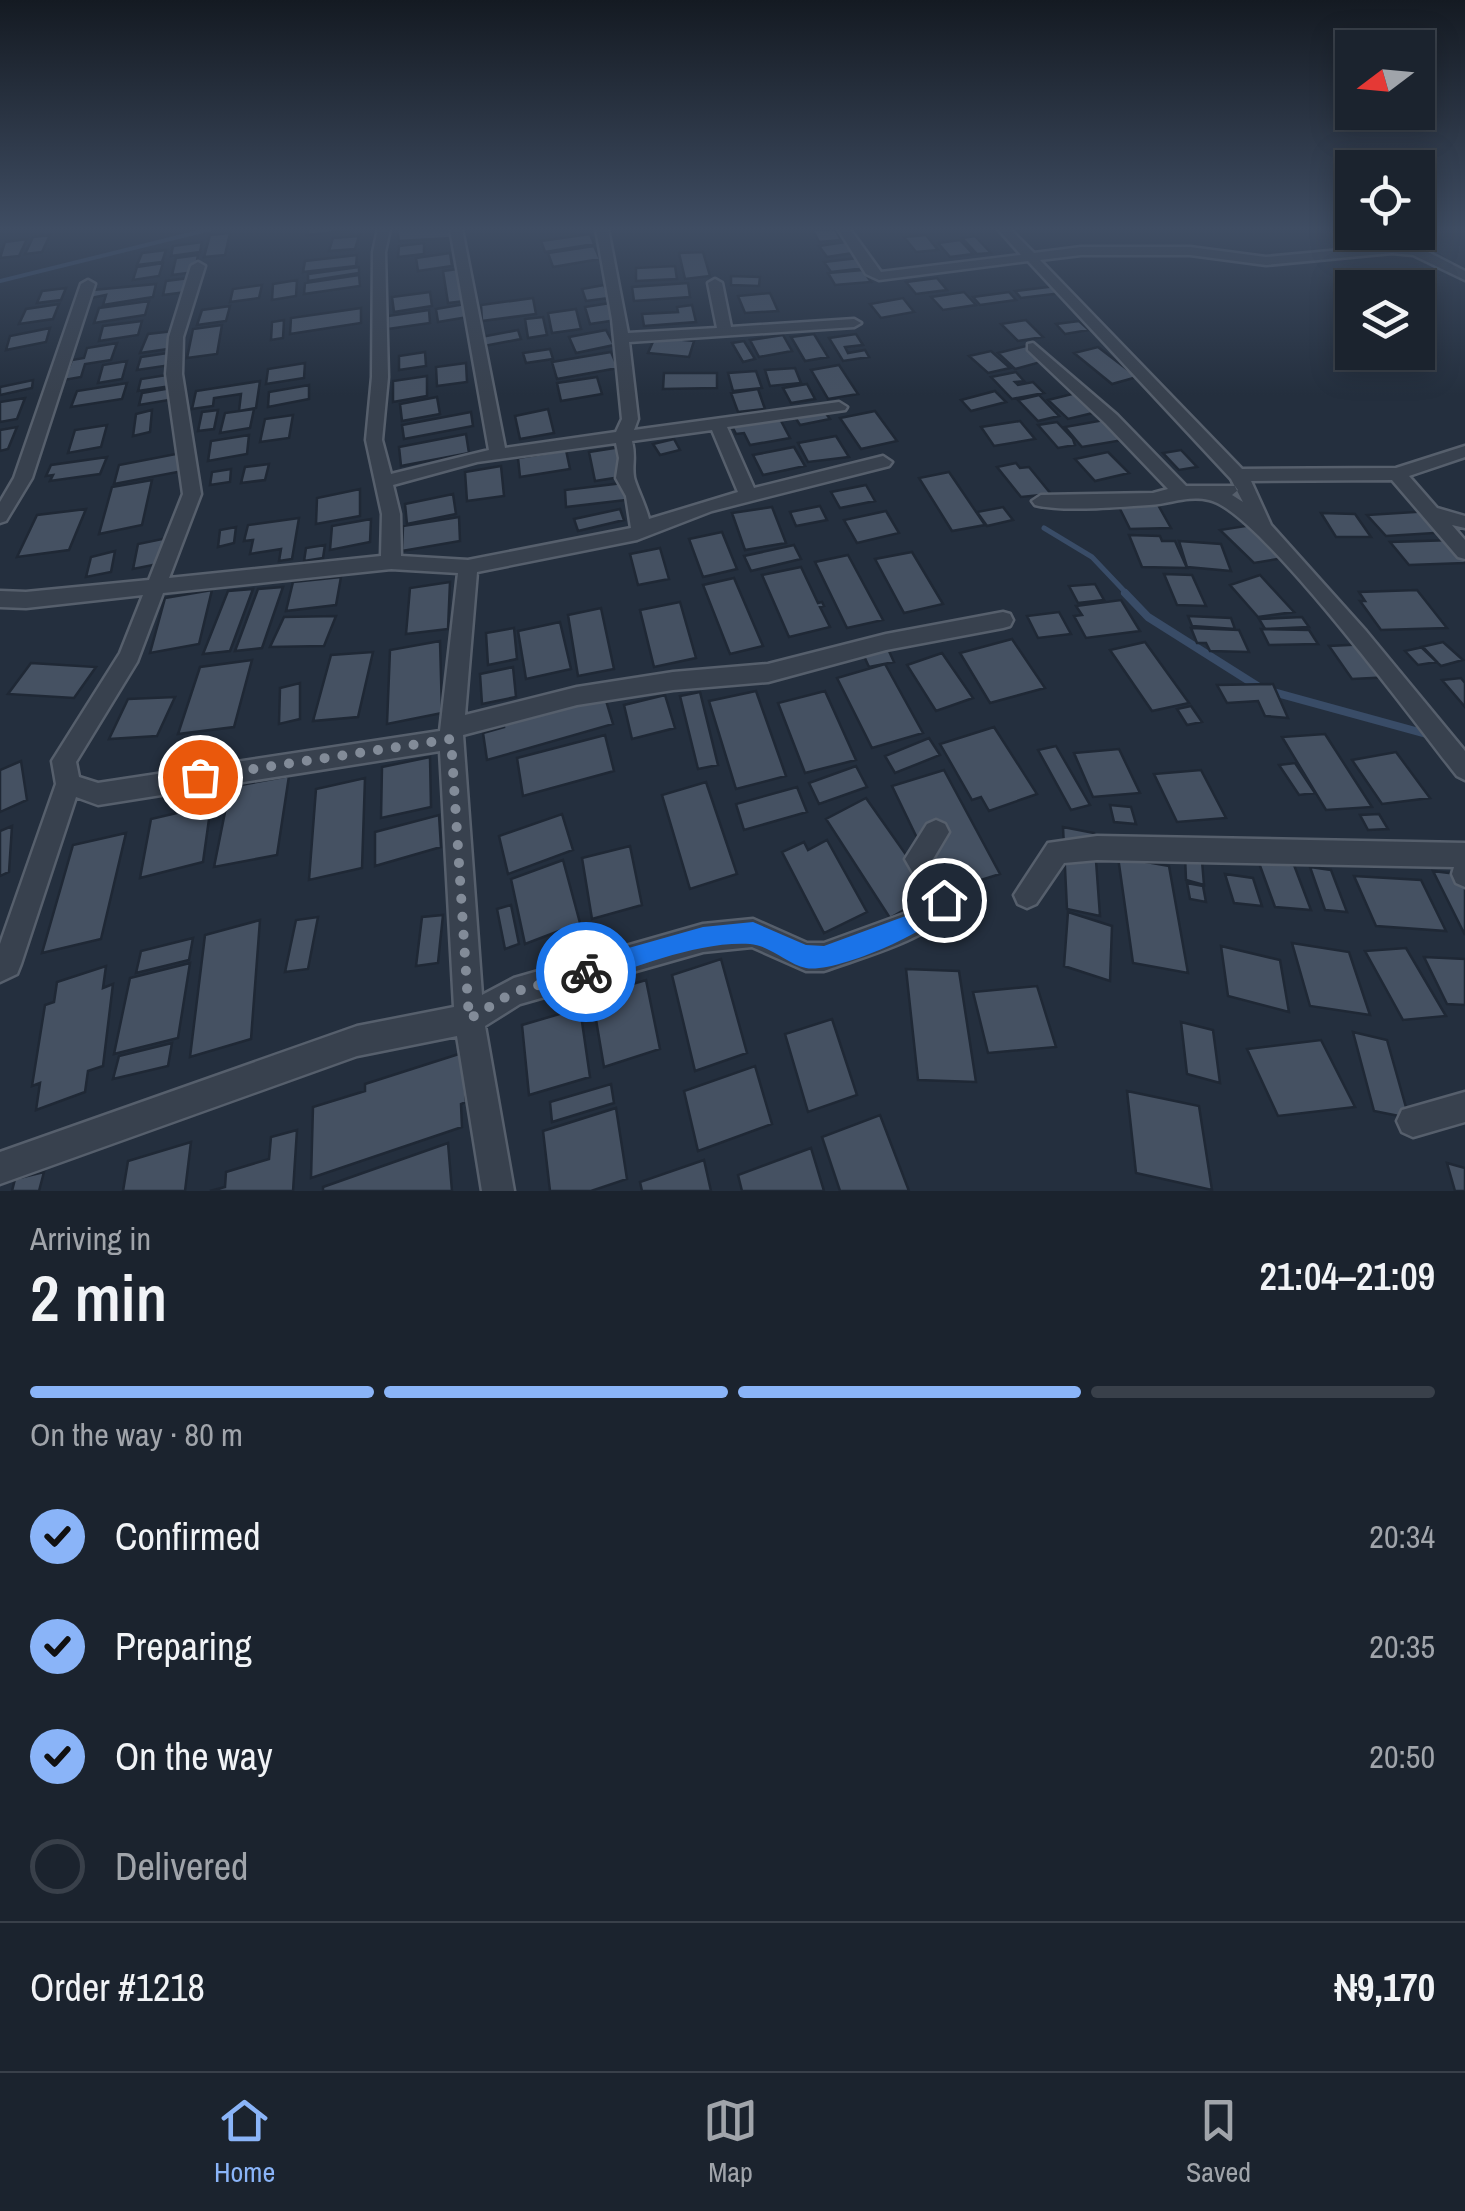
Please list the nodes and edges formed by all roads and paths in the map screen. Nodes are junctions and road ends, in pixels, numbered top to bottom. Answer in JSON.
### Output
{"nodes":[{"id":1,"x":88,"y":284,"type":"dead end"},
{"id":2,"x":192,"y":285,"type":"edge"},
{"id":3,"x":379,"y":285,"type":"edge"},
{"id":4,"x":466,"y":285,"type":"edge"},
{"id":5,"x":612,"y":285,"type":"edge"},
{"id":6,"x":715,"y":285,"type":"edge"},
{"id":7,"x":1060,"y":285,"type":"edge"},
{"id":8,"x":854,"y":324,"type":"dead end"},
{"id":9,"x":724,"y":329,"type":"junction"},
{"id":10,"x":621,"y":338,"type":"junction"},
{"id":11,"x":1033,"y":348,"type":"dead end"},
{"id":12,"x":839,"y":407,"type":"dead end"},
{"id":13,"x":718,"y":424,"type":"junction"},
{"id":14,"x":623,"y":437,"type":"junction"},
{"id":15,"x":1465,"y":451,"type":"edge"},
{"id":16,"x":498,"y":454,"type":"junction"},
{"id":17,"x":883,"y":462,"type":"dead end"},
{"id":18,"x":1397,"y":474,"type":"junction"},
{"id":19,"x":23,"y":478,"type":"junction"},
{"id":20,"x":1241,"y":480,"type":"junction"},
{"id":21,"x":384,"y":482,"type":"junction"},
{"id":22,"x":0,"y":484,"type":"edge"},
{"id":23,"x":1181,"y":492,"type":"junction"},
{"id":24,"x":1216,"y":494,"type":"junction"},
{"id":25,"x":748,"y":496,"type":"junction"},
{"id":26,"x":1040,"y":501,"type":"dead end"},
{"id":27,"x":1431,"y":513,"type":"junction"},
{"id":28,"x":0,"y":516,"type":"edge"},
{"id":29,"x":1465,"y":522,"type":"edge"},
{"id":30,"x":1262,"y":524,"type":"junction"},
{"id":31,"x":642,"y":528,"type":"junction"},
{"id":32,"x":1465,"y":552,"type":"edge"},
{"id":33,"x":391,"y":562,"type":"junction"},
{"id":34,"x":468,"y":567,"type":"junction"},
{"id":35,"x":157,"y":586,"type":"junction"},
{"id":36,"x":0,"y":599,"type":"edge"},
{"id":37,"x":1002,"y":620,"type":"dead end"},
{"id":38,"x":451,"y":733,"type":"junction"},
{"id":39,"x":1465,"y":769,"type":"edge"},
{"id":40,"x":68,"y":784,"type":"junction"},
{"id":41,"x":936,"y":832,"type":"dead end"},
{"id":42,"x":1465,"y":855,"type":"edge"},
{"id":43,"x":1027,"y":894,"type":"dead end"},
{"id":44,"x":0,"y":968,"type":"edge"},
{"id":45,"x":469,"y":1019,"type":"junction"},
{"id":46,"x":1465,"y":1107,"type":"edge"},
{"id":47,"x":1413,"y":1121,"type":"dead end"},
{"id":48,"x":0,"y":1168,"type":"edge"},
{"id":49,"x":498,"y":1191,"type":"edge"}],
"edges":[{"from":1,"to":19,"type":"street"},
{"from":2,"to":35,"type":"street"},
{"from":3,"to":21,"type":"street"},
{"from":4,"to":16,"type":"street"},
{"from":5,"to":10,"type":"street"},
{"from":6,"to":9,"type":"street"},
{"from":7,"to":20,"type":"street"},
{"from":8,"to":9,"type":"street"},
{"from":9,"to":10,"type":"street"},
{"from":10,"to":14,"type":"street"},
{"from":11,"to":23,"type":"street"},
{"from":12,"to":13,"type":"street"},
{"from":13,"to":14,"type":"street"},
{"from":13,"to":25,"type":"street"},
{"from":14,"to":16,"type":"street"},
{"from":14,"to":31,"type":"street"},
{"from":15,"to":18,"type":"street"},
{"from":16,"to":21,"type":"street"},
{"from":17,"to":25,"type":"street"},
{"from":18,"to":20,"type":"street"},
{"from":18,"to":27,"type":"street"},
{"from":19,"to":22,"type":"street"},
{"from":19,"to":28,"type":"street"},
{"from":20,"to":24,"type":"street"},
{"from":20,"to":30,"type":"street"},
{"from":21,"to":33,"type":"street"},
{"from":23,"to":24,"type":"street"},
{"from":23,"to":26,"type":"street"},
{"from":24,"to":30,"type":"street"},
{"from":25,"to":31,"type":"street"},
{"from":27,"to":29,"type":"street"},
{"from":27,"to":32,"type":"street"},
{"from":30,"to":39,"type":"street"},
{"from":31,"to":34,"type":"street"},
{"from":33,"to":34,"type":"street"},
{"from":33,"to":35,"type":"street"},
{"from":34,"to":38,"type":"street"},
{"from":35,"to":36,"type":"street"},
{"from":35,"to":40,"type":"street"},
{"from":37,"to":38,"type":"street"},
{"from":38,"to":40,"type":"street"},
{"from":38,"to":45,"type":"street"},
{"from":40,"to":44,"type":"street"},
{"from":41,"to":45,"type":"street"},
{"from":42,"to":43,"type":"street"},
{"from":45,"to":48,"type":"street"},
{"from":45,"to":49,"type":"street"},
{"from":46,"to":47,"type":"street"}]}
